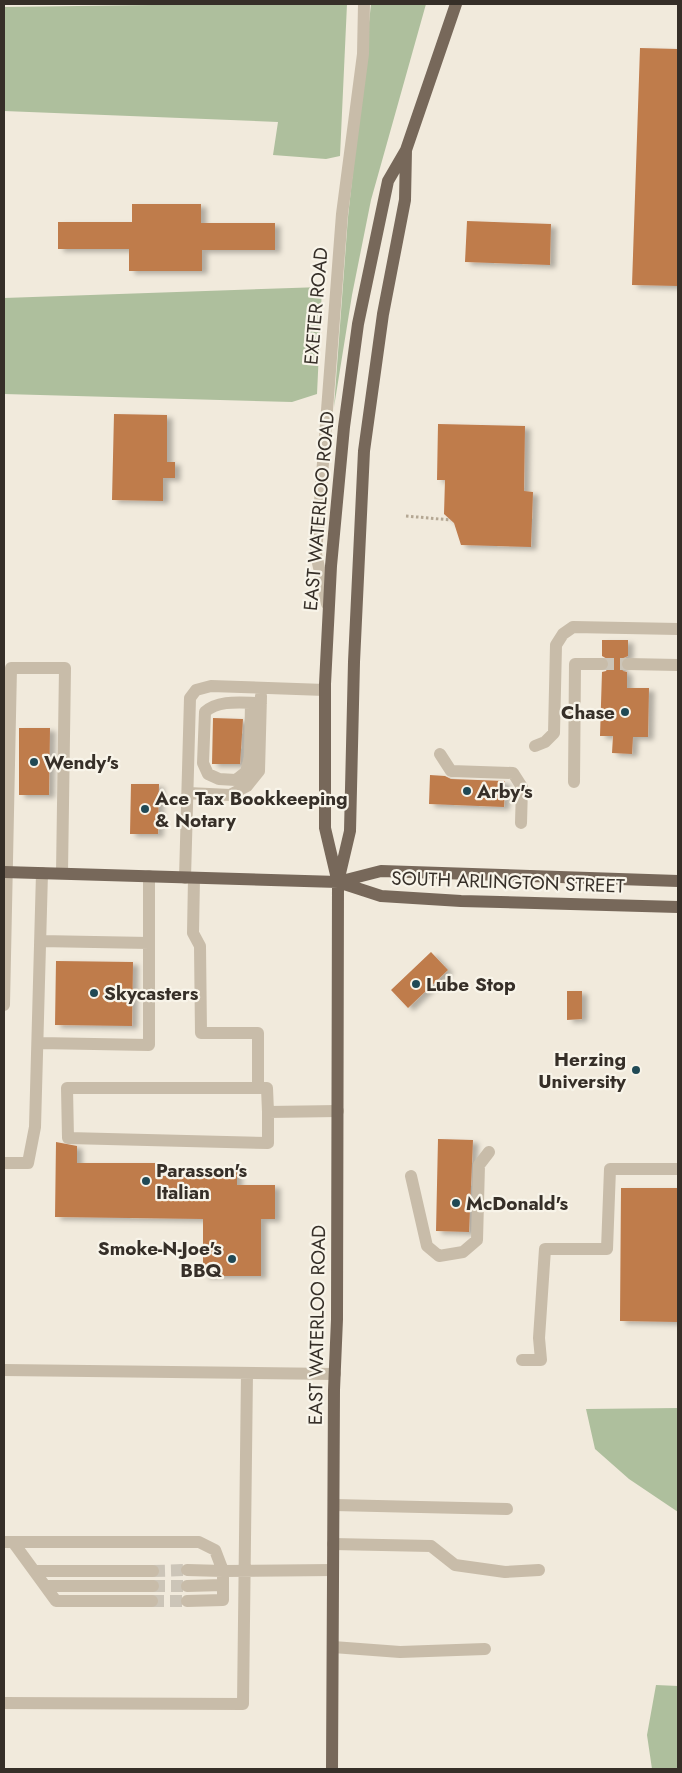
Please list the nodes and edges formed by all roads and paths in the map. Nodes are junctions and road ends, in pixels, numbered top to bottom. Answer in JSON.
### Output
{"nodes":[{"id":1,"x":364,"y":4,"type":"edge"},
{"id":2,"x":456,"y":4,"type":"edge"},
{"id":3,"x":406,"y":150,"type":"junction"},
{"id":4,"x":406,"y":516,"type":"dead end"},
{"id":5,"x":451,"y":520,"type":"dead end"},
{"id":6,"x":328,"y":611,"type":"junction"},
{"id":7,"x":678,"y":629,"type":"edge"},
{"id":8,"x":602,"y":664,"type":"tunnel mouth"},
{"id":9,"x":628,"y":664,"type":"tunnel mouth"},
{"id":10,"x":678,"y":665,"type":"edge"},
{"id":11,"x":261,"y":688,"type":"junction"},
{"id":12,"x":325,"y":690,"type":"junction"},
{"id":13,"x":256,"y":703,"type":"junction"},
{"id":14,"x":535,"y":746,"type":"dead end"},
{"id":15,"x":440,"y":754,"type":"dead end"},
{"id":16,"x":574,"y":782,"type":"dead end"},
{"id":17,"x":6,"y":784,"type":"edge"},
{"id":18,"x":188,"y":793,"type":"junction"},
{"id":19,"x":521,"y":823,"type":"dead end"},
{"id":20,"x":4,"y":872,"type":"edge"},
{"id":21,"x":42,"y":873,"type":"junction"},
{"id":22,"x":62,"y":873,"type":"junction"},
{"id":23,"x":149,"y":876,"type":"junction"},
{"id":24,"x":190,"y":878,"type":"junction"},
{"id":25,"x":678,"y":881,"type":"edge"},
{"id":26,"x":338,"y":882,"type":"junction"},
{"id":27,"x":678,"y":907,"type":"edge"},
{"id":28,"x":40,"y":942,"type":"junction"},
{"id":29,"x":149,"y":943,"type":"junction"},
{"id":30,"x":4,"y":1005,"type":"edge"},
{"id":31,"x":39,"y":1043,"type":"junction"},
{"id":32,"x":258,"y":1088,"type":"junction"},
{"id":33,"x":338,"y":1111,"type":"junction"},
{"id":34,"x":268,"y":1112,"type":"junction"},
{"id":35,"x":489,"y":1152,"type":"dead end"},
{"id":36,"x":4,"y":1164,"type":"edge"},
{"id":37,"x":678,"y":1169,"type":"edge"},
{"id":38,"x":411,"y":1176,"type":"dead end"},
{"id":39,"x":522,"y":1360,"type":"dead end"},
{"id":40,"x":4,"y":1370,"type":"edge"},
{"id":41,"x":246,"y":1373,"type":"junction"},
{"id":42,"x":335,"y":1374,"type":"junction"},
{"id":43,"x":334,"y":1505,"type":"junction"},
{"id":44,"x":507,"y":1509,"type":"dead end"},
{"id":45,"x":9,"y":1542,"type":"edge"},
{"id":46,"x":333,"y":1544,"type":"junction"},
{"id":47,"x":188,"y":1570,"type":"tunnel mouth"},
{"id":48,"x":333,"y":1570,"type":"junction"},
{"id":49,"x":538,"y":1570,"type":"dead end"},
{"id":50,"x":34,"y":1571,"type":"junction"},
{"id":51,"x":153,"y":1571,"type":"tunnel mouth"},
{"id":52,"x":223,"y":1571,"type":"junction"},
{"id":53,"x":244,"y":1571,"type":"junction"},
{"id":54,"x":223,"y":1585,"type":"junction"},
{"id":55,"x":45,"y":1586,"type":"junction"},
{"id":56,"x":153,"y":1586,"type":"tunnel mouth"},
{"id":57,"x":187,"y":1586,"type":"tunnel mouth"},
{"id":58,"x":152,"y":1601,"type":"tunnel mouth"},
{"id":59,"x":187,"y":1601,"type":"tunnel mouth"},
{"id":60,"x":333,"y":1647,"type":"junction"},
{"id":61,"x":485,"y":1649,"type":"dead end"},
{"id":62,"x":4,"y":1703,"type":"edge"},
{"id":63,"x":332,"y":1769,"type":"edge"}],
"edges":[{"from":1,"to":6,"type":"street","name":"EXETER ROAD"},
{"from":2,"to":3,"type":"main road","name":"EAST WATERLOO ROAD"},
{"from":3,"to":6,"type":"main road","name":"EAST WATERLOO ROAD"},
{"from":3,"to":26,"type":"main road","name":"EAST WATERLOO ROAD"},
{"from":4,"to":5,"type":"path"},
{"from":6,"to":12,"type":"main road","name":"EAST WATERLOO ROAD"},
{"from":7,"to":14,"type":"street"},
{"from":8,"to":16,"type":"street"},
{"from":9,"to":10,"type":"street"},
{"from":11,"to":12,"type":"street"},
{"from":11,"to":13,"type":"street"},
{"from":11,"to":18,"type":"street"},
{"from":12,"to":26,"type":"main road","name":"EAST WATERLOO ROAD"},
{"from":13,"to":13,"type":"street"},
{"from":13,"to":18,"type":"street"},
{"from":15,"to":19,"type":"street"},
{"from":17,"to":20,"type":"street"},
{"from":17,"to":22,"type":"street"},
{"from":18,"to":24,"type":"street"},
{"from":20,"to":21,"type":"main road","name":"SOUTH ARLINGTON STREET"},
{"from":20,"to":30,"type":"street"},
{"from":21,"to":22,"type":"main road","name":"SOUTH ARLINGTON STREET"},
{"from":21,"to":28,"type":"street"},
{"from":22,"to":23,"type":"main road","name":"SOUTH ARLINGTON STREET"},
{"from":23,"to":24,"type":"main road","name":"SOUTH ARLINGTON STREET"},
{"from":23,"to":29,"type":"street"},
{"from":24,"to":26,"type":"main road","name":"SOUTH ARLINGTON STREET"},
{"from":24,"to":32,"type":"street"},
{"from":25,"to":26,"type":"main road","name":"SOUTH ARLINGTON STREET"},
{"from":26,"to":27,"type":"main road","name":"SOUTH ARLINGTON STREET"},
{"from":26,"to":33,"type":"main road","name":"EAST WATERLOO ROAD"},
{"from":28,"to":29,"type":"street"},
{"from":28,"to":31,"type":"street"},
{"from":29,"to":31,"type":"street"},
{"from":31,"to":36,"type":"street"},
{"from":32,"to":34,"type":"street"},
{"from":32,"to":34,"type":"street"},
{"from":33,"to":34,"type":"street"},
{"from":33,"to":42,"type":"main road","name":"EAST WATERLOO ROAD"},
{"from":35,"to":38,"type":"street"},
{"from":37,"to":39,"type":"street"},
{"from":40,"to":41,"type":"street"},
{"from":41,"to":42,"type":"street"},
{"from":41,"to":53,"type":"street"},
{"from":42,"to":43,"type":"main road","name":"EAST WATERLOO ROAD"},
{"from":43,"to":44,"type":"street"},
{"from":43,"to":46,"type":"main road","name":"EAST WATERLOO ROAD"},
{"from":45,"to":50,"type":"street"},
{"from":45,"to":52,"type":"street"},
{"from":46,"to":48,"type":"main road","name":"EAST WATERLOO ROAD"},
{"from":46,"to":49,"type":"street"},
{"from":47,"to":52,"type":"street"},
{"from":48,"to":53,"type":"street"},
{"from":48,"to":60,"type":"main road","name":"EAST WATERLOO ROAD"},
{"from":50,"to":51,"type":"street"},
{"from":50,"to":55,"type":"street"},
{"from":52,"to":53,"type":"street"},
{"from":52,"to":54,"type":"street"},
{"from":53,"to":62,"type":"street"},
{"from":54,"to":57,"type":"street"},
{"from":54,"to":59,"type":"street"},
{"from":55,"to":56,"type":"street"},
{"from":55,"to":58,"type":"street"},
{"from":60,"to":61,"type":"street"},
{"from":60,"to":63,"type":"main road","name":"EAST WATERLOO ROAD"}]}
